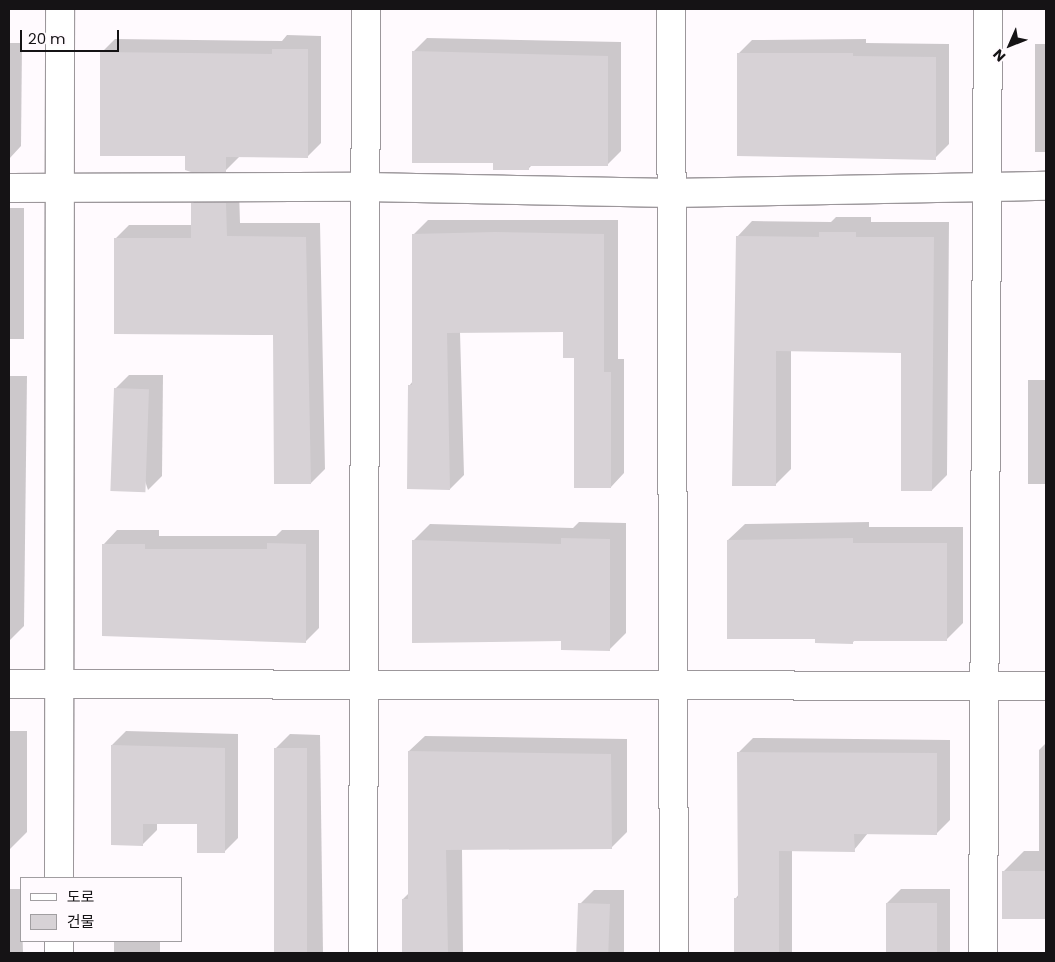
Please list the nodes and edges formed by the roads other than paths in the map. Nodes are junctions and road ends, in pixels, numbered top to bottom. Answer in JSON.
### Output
{"nodes":[{"id":1,"x":60,"y":9,"type":"edge"},
{"id":2,"x":366,"y":9,"type":"edge"},
{"id":3,"x":671,"y":9,"type":"edge"},
{"id":4,"x":988,"y":9,"type":"edge"},
{"id":5,"x":1046,"y":186,"type":"edge"},
{"id":6,"x":364,"y":187,"type":"junction"},
{"id":7,"x":987,"y":187,"type":"junction"},
{"id":8,"x":9,"y":188,"type":"edge"},
{"id":9,"x":60,"y":188,"type":"junction"},
{"id":10,"x":672,"y":192,"type":"junction"},
{"id":11,"x":9,"y":684,"type":"edge"},
{"id":12,"x":59,"y":684,"type":"junction"},
{"id":13,"x":364,"y":685,"type":"junction"},
{"id":14,"x":673,"y":685,"type":"junction"},
{"id":15,"x":983,"y":686,"type":"junction"},
{"id":16,"x":1046,"y":686,"type":"edge"},
{"id":17,"x":59,"y":877,"type":"edge"},
{"id":18,"x":363,"y":953,"type":"edge"},
{"id":19,"x":674,"y":953,"type":"edge"},
{"id":20,"x":983,"y":953,"type":"edge"}],
"edges":[{"from":1,"to":9,"type":"street"},
{"from":2,"to":6,"type":"street"},
{"from":3,"to":10,"type":"street"},
{"from":4,"to":7,"type":"street"},
{"from":5,"to":7,"type":"street"},
{"from":6,"to":9,"type":"street"},
{"from":6,"to":10,"type":"street"},
{"from":6,"to":13,"type":"street"},
{"from":7,"to":10,"type":"street"},
{"from":7,"to":15,"type":"street"},
{"from":8,"to":9,"type":"street"},
{"from":9,"to":12,"type":"street"},
{"from":10,"to":14,"type":"street"},
{"from":11,"to":12,"type":"street"},
{"from":12,"to":13,"type":"street"},
{"from":12,"to":17,"type":"street"},
{"from":13,"to":14,"type":"street"},
{"from":13,"to":18,"type":"street"},
{"from":14,"to":15,"type":"street"},
{"from":14,"to":19,"type":"street"},
{"from":15,"to":16,"type":"street"},
{"from":15,"to":20,"type":"street"}]}
